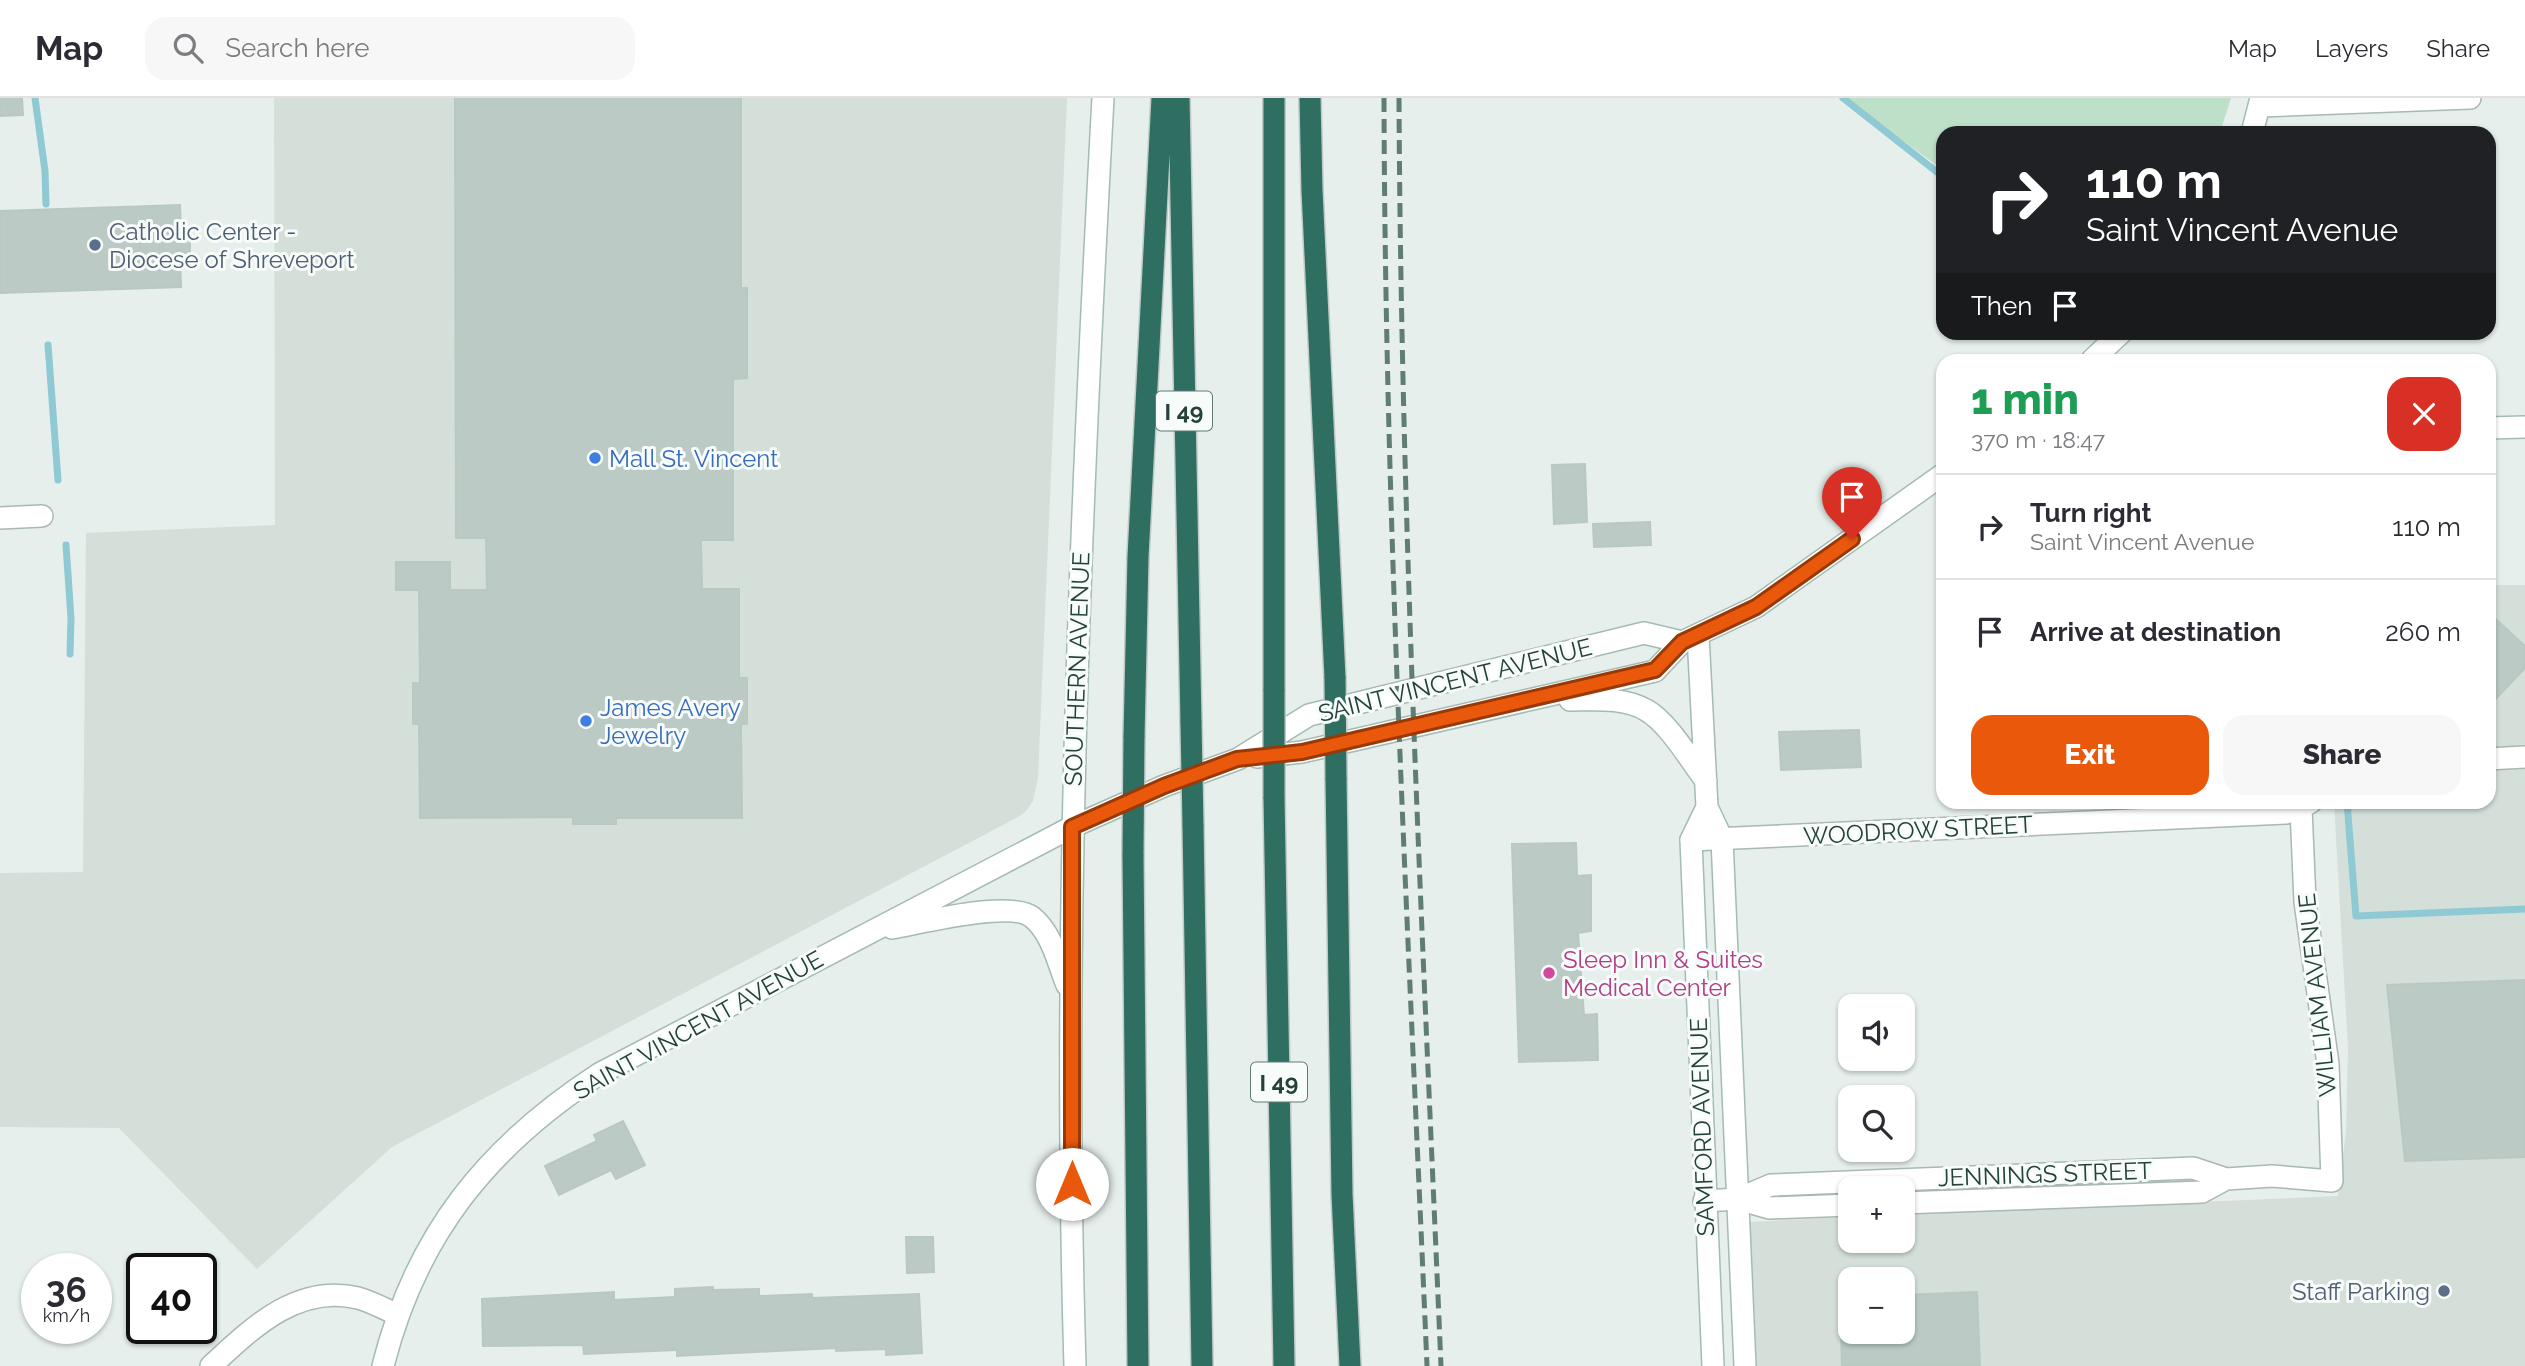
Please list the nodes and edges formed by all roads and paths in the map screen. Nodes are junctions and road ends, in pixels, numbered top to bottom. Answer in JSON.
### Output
{"nodes":[{"id":1,"x":1103,"y":98,"type":"edge"},
{"id":2,"x":1162,"y":98,"type":"edge"},
{"id":3,"x":1179,"y":98,"type":"edge"},
{"id":4,"x":1274,"y":98,"type":"edge"},
{"id":5,"x":1310,"y":98,"type":"edge"},
{"id":6,"x":2470,"y":98,"type":"edge"},
{"id":7,"x":2260,"y":102,"type":"edge"},
{"id":8,"x":2254,"y":126,"type":"edge"},
{"id":9,"x":2113,"y":340,"type":"edge"},
{"id":10,"x":2098,"y":354,"type":"edge"},
{"id":11,"x":2525,"y":427,"type":"edge"},
{"id":12,"x":2496,"y":428,"type":"edge"},
{"id":13,"x":1936,"y":479,"type":"edge"},
{"id":14,"x":42,"y":516,"type":"dead end"},
{"id":15,"x":0,"y":518,"type":"edge"},
{"id":16,"x":1690,"y":638,"type":"junction"},
{"id":17,"x":1533,"y":699,"type":"junction"},
{"id":18,"x":2525,"y":757,"type":"edge"},
{"id":19,"x":1237,"y":759,"type":"junction"},
{"id":20,"x":2496,"y":759,"type":"edge"},
{"id":21,"x":1706,"y":781,"type":"junction"},
{"id":22,"x":1707,"y":807,"type":"junction"},
{"id":23,"x":2296,"y":809,"type":"edge"},
{"id":24,"x":2306,"y":809,"type":"edge"},
{"id":25,"x":1072,"y":827,"type":"junction"},
{"id":26,"x":1722,"y":839,"type":"junction"},
{"id":27,"x":1691,"y":840,"type":"junction"},
{"id":28,"x":870,"y":932,"type":"junction"},
{"id":29,"x":1072,"y":996,"type":"junction"},
{"id":30,"x":1734,"y":1091,"type":"junction"},
{"id":31,"x":1700,"y":1094,"type":"junction"},
{"id":32,"x":2068,"y":1173,"type":"junction"},
{"id":33,"x":2227,"y":1179,"type":"junction"},
{"id":34,"x":2332,"y":1181,"type":"joint"},
{"id":35,"x":2067,"y":1196,"type":"junction"},
{"id":36,"x":1738,"y":1199,"type":"junction"},
{"id":37,"x":1704,"y":1201,"type":"junction"},
{"id":38,"x":1915,"y":1202,"type":"edge"},
{"id":39,"x":1838,"y":1205,"type":"edge"},
{"id":40,"x":398,"y":1315,"type":"junction"},
{"id":41,"x":211,"y":1366,"type":"edge"},
{"id":42,"x":383,"y":1366,"type":"edge"},
{"id":43,"x":1075,"y":1366,"type":"edge"},
{"id":44,"x":1138,"y":1366,"type":"edge"},
{"id":45,"x":1202,"y":1366,"type":"edge"},
{"id":46,"x":1284,"y":1366,"type":"edge"},
{"id":47,"x":1350,"y":1366,"type":"edge"},
{"id":48,"x":1713,"y":1366,"type":"edge"},
{"id":49,"x":1745,"y":1366,"type":"edge"}],
"edges":[{"from":1,"to":25,"type":"street","name":"SOUTHERN AVENUE"},
{"from":2,"to":44,"type":"highway","bridge":true},
{"from":3,"to":45,"type":"highway","number":"I 49","bridge":true},
{"from":4,"to":46,"type":"highway","number":"I 49","bridge":true},
{"from":5,"to":47,"type":"highway","bridge":true},
{"from":6,"to":7,"type":"street"},
{"from":7,"to":8,"type":"street"},
{"from":9,"to":10,"type":"street"},
{"from":11,"to":12,"type":"street"},
{"from":13,"to":16,"type":"street","name":"SAINT VINCENT AVENUE"},
{"from":14,"to":15,"type":"street"},
{"from":16,"to":17,"type":"street","name":"SAINT VINCENT AVENUE"},
{"from":16,"to":19,"type":"street","name":"SAINT VINCENT AVENUE"},
{"from":16,"to":21,"type":"street","name":"SAMFORD AVENUE"},
{"from":17,"to":19,"type":"street","name":"SAINT VINCENT AVENUE"},
{"from":17,"to":21,"type":"street"},
{"from":18,"to":20,"type":"street"},
{"from":19,"to":25,"type":"street","name":"SAINT VINCENT AVENUE"},
{"from":21,"to":22,"type":"street","name":"SAMFORD AVENUE"},
{"from":22,"to":26,"type":"street","name":"SAMFORD AVENUE"},
{"from":22,"to":27,"type":"street","name":"SAMFORD AVENUE"},
{"from":23,"to":26,"type":"street","name":"WOODROW STREET"},
{"from":24,"to":34,"type":"street","name":"WILLIAM AVENUE"},
{"from":25,"to":28,"type":"street","name":"SAINT VINCENT AVENUE"},
{"from":25,"to":29,"type":"street","name":"SOUTHERN AVENUE"},
{"from":26,"to":27,"type":"street","name":"WOODROW STREET"},
{"from":26,"to":30,"type":"street","name":"SAMFORD AVENUE"},
{"from":27,"to":31,"type":"street","name":"SAMFORD AVENUE"},
{"from":28,"to":29,"type":"street"},
{"from":28,"to":40,"type":"street","name":"SAINT VINCENT AVENUE"},
{"from":29,"to":43,"type":"street","name":"SOUTHERN AVENUE"},
{"from":30,"to":31,"type":"street"},
{"from":30,"to":36,"type":"street","name":"SAMFORD AVENUE"},
{"from":31,"to":37,"type":"street","name":"SAMFORD AVENUE"},
{"from":32,"to":33,"type":"street","name":"JENNINGS STREET"},
{"from":32,"to":35,"type":"street"},
{"from":32,"to":36,"type":"street","name":"JENNINGS STREET"},
{"from":33,"to":34,"type":"street","name":"JENNINGS STREET"},
{"from":33,"to":35,"type":"street","name":"JENNINGS STREET"},
{"from":35,"to":38,"type":"street","name":"JENNINGS STREET"},
{"from":36,"to":37,"type":"street","name":"JENNINGS STREET"},
{"from":36,"to":39,"type":"street","name":"JENNINGS STREET"},
{"from":36,"to":49,"type":"street","name":"SAMFORD AVENUE"},
{"from":37,"to":48,"type":"street","name":"SAMFORD AVENUE"},
{"from":40,"to":41,"type":"street"},
{"from":40,"to":42,"type":"street","name":"SAINT VINCENT AVENUE"}]}
